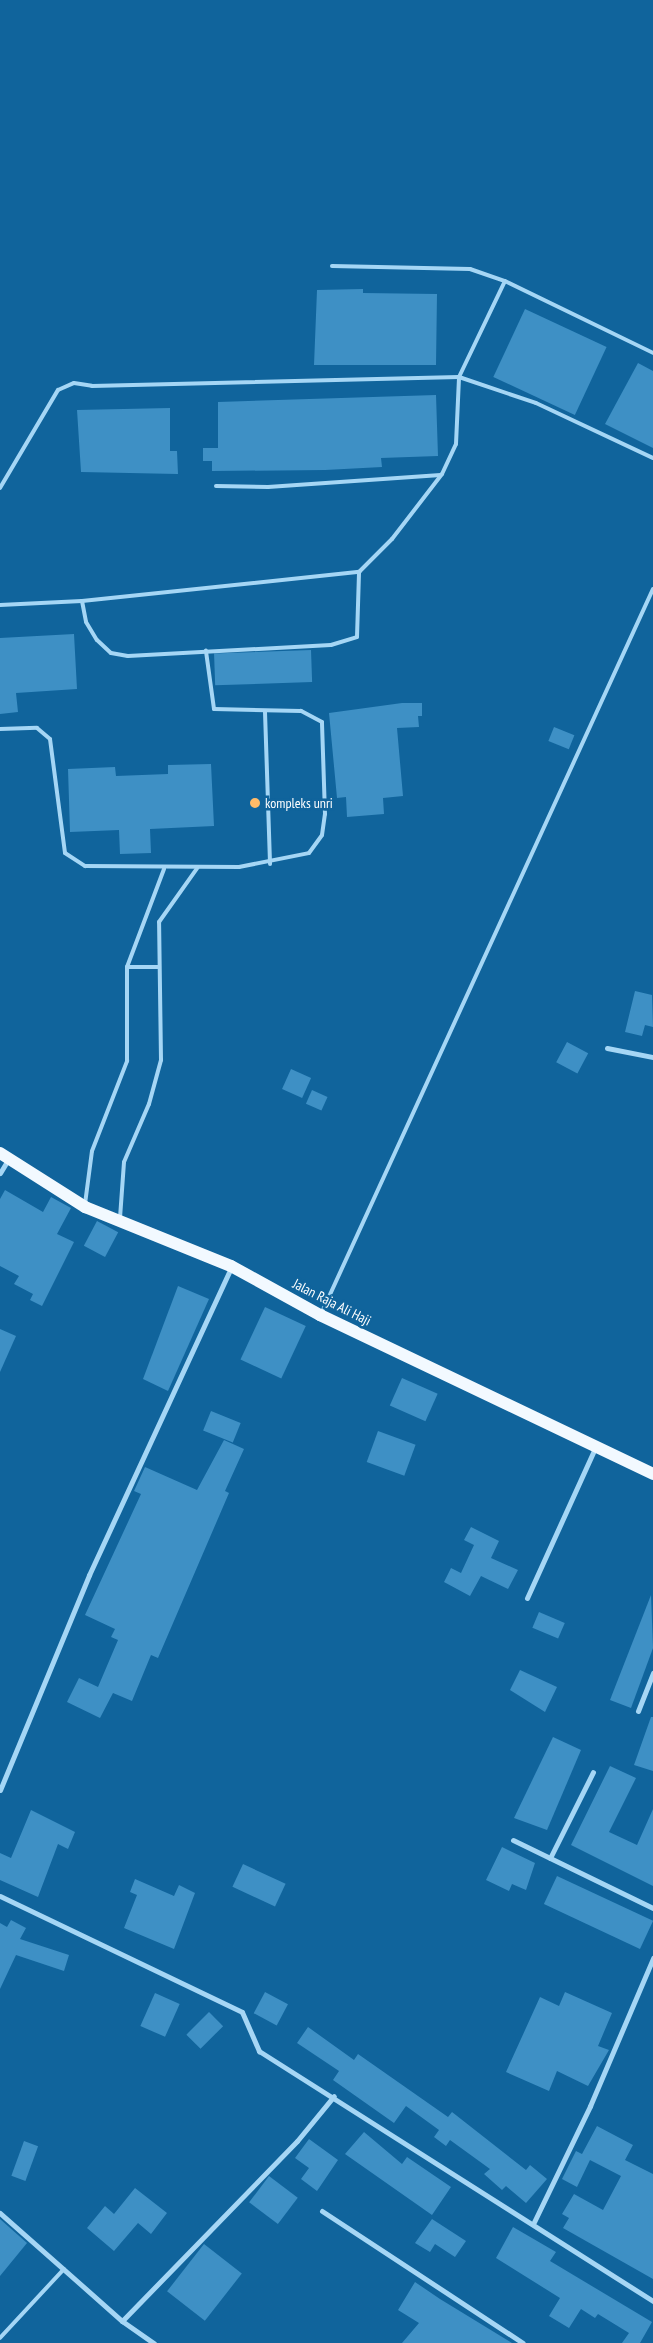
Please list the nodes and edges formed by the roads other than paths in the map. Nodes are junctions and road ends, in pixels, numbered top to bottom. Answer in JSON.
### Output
{"nodes":[{"id":1,"x":332,"y":266,"type":"dead end"},
{"id":2,"x":504,"y":281,"type":"junction"},
{"id":3,"x":653,"y":353,"type":"edge"},
{"id":4,"x":459,"y":377,"type":"junction"},
{"id":5,"x":653,"y":458,"type":"edge"},
{"id":6,"x":442,"y":474,"type":"junction"},
{"id":7,"x":216,"y":486,"type":"dead end"},
{"id":8,"x":0,"y":488,"type":"edge"},
{"id":9,"x":360,"y":572,"type":"junction"},
{"id":10,"x":653,"y":589,"type":"edge"},
{"id":11,"x":82,"y":601,"type":"junction"},
{"id":12,"x":0,"y":605,"type":"edge"},
{"id":13,"x":206,"y":650,"type":"junction"},
{"id":14,"x":265,"y":712,"type":"junction"},
{"id":15,"x":0,"y":729,"type":"edge"},
{"id":16,"x":270,"y":864,"type":"junction"},
{"id":17,"x":198,"y":867,"type":"junction"},
{"id":18,"x":164,"y":869,"type":"junction"},
{"id":19,"x":127,"y":967,"type":"junction"},
{"id":20,"x":159,"y":967,"type":"junction"},
{"id":21,"x":607,"y":1048,"type":"dead end"},
{"id":22,"x":653,"y":1056,"type":"edge"},
{"id":23,"x":4,"y":1155,"type":"edge"},
{"id":24,"x":0,"y":1173,"type":"edge"},
{"id":25,"x":85,"y":1206,"type":"junction"},
{"id":26,"x":120,"y":1222,"type":"junction"},
{"id":27,"x":231,"y":1266,"type":"junction"},
{"id":28,"x":320,"y":1314,"type":"junction"},
{"id":29,"x":595,"y":1447,"type":"junction"},
{"id":30,"x":653,"y":1474,"type":"edge"},
{"id":31,"x":526,"y":1598,"type":"dead end"},
{"id":32,"x":653,"y":1673,"type":"edge"},
{"id":33,"x":638,"y":1711,"type":"dead end"},
{"id":34,"x":593,"y":1772,"type":"dead end"},
{"id":35,"x":0,"y":1790,"type":"edge"},
{"id":36,"x":513,"y":1840,"type":"dead end"},
{"id":37,"x":550,"y":1858,"type":"junction"},
{"id":38,"x":0,"y":1896,"type":"edge"},
{"id":39,"x":653,"y":1908,"type":"edge"},
{"id":40,"x":653,"y":1958,"type":"edge"},
{"id":41,"x":334,"y":2096,"type":"junction"},
{"id":42,"x":322,"y":2211,"type":"dead end"},
{"id":43,"x":0,"y":2213,"type":"edge"},
{"id":44,"x":534,"y":2222,"type":"junction"},
{"id":45,"x":64,"y":2269,"type":"junction"},
{"id":46,"x":653,"y":2301,"type":"edge"},
{"id":47,"x":122,"y":2321,"type":"junction"},
{"id":48,"x":0,"y":2338,"type":"edge"},
{"id":49,"x":154,"y":2343,"type":"edge"},
{"id":50,"x":523,"y":2343,"type":"edge"}],
"edges":[{"from":1,"to":2,"type":"lane"},
{"from":2,"to":3,"type":"lane"},
{"from":2,"to":4,"type":"lane"},
{"from":4,"to":5,"type":"lane"},
{"from":4,"to":6,"type":"lane"},
{"from":4,"to":8,"type":"lane"},
{"from":6,"to":7,"type":"lane"},
{"from":6,"to":9,"type":"lane"},
{"from":9,"to":11,"type":"lane"},
{"from":9,"to":13,"type":"lane"},
{"from":10,"to":28,"type":"lane"},
{"from":11,"to":12,"type":"lane"},
{"from":11,"to":13,"type":"lane"},
{"from":13,"to":14,"type":"lane"},
{"from":14,"to":16,"type":"lane"},
{"from":14,"to":16,"type":"lane"},
{"from":15,"to":18,"type":"lane"},
{"from":16,"to":17,"type":"lane"},
{"from":17,"to":18,"type":"lane"},
{"from":17,"to":20,"type":"lane"},
{"from":18,"to":19,"type":"lane"},
{"from":19,"to":20,"type":"lane"},
{"from":19,"to":25,"type":"lane"},
{"from":20,"to":26,"type":"lane"},
{"from":21,"to":22,"type":"street"},
{"from":23,"to":24,"type":"street"},
{"from":23,"to":25,"type":"main road","name":"Jalan Raja Ali Haji"},
{"from":25,"to":26,"type":"main road","name":"Jalan Raja Ali Haji"},
{"from":26,"to":27,"type":"main road","name":"Jalan Raja Ali Haji"},
{"from":27,"to":28,"type":"main road","name":"Jalan Raja Ali Haji"},
{"from":27,"to":35,"type":"street"},
{"from":28,"to":29,"type":"main road","name":"Jalan Raja Ali Haji"},
{"from":29,"to":30,"type":"main road","name":"Jalan Raja Ali Haji"},
{"from":29,"to":31,"type":"street"},
{"from":32,"to":33,"type":"street"},
{"from":34,"to":37,"type":"street"},
{"from":36,"to":37,"type":"street"},
{"from":37,"to":39,"type":"street"},
{"from":38,"to":41,"type":"street"},
{"from":40,"to":44,"type":"street"},
{"from":41,"to":44,"type":"street"},
{"from":41,"to":47,"type":"street"},
{"from":42,"to":50,"type":"street"},
{"from":43,"to":45,"type":"street"},
{"from":44,"to":46,"type":"street"},
{"from":45,"to":47,"type":"street"},
{"from":45,"to":48,"type":"lane"},
{"from":47,"to":49,"type":"street"}]}
